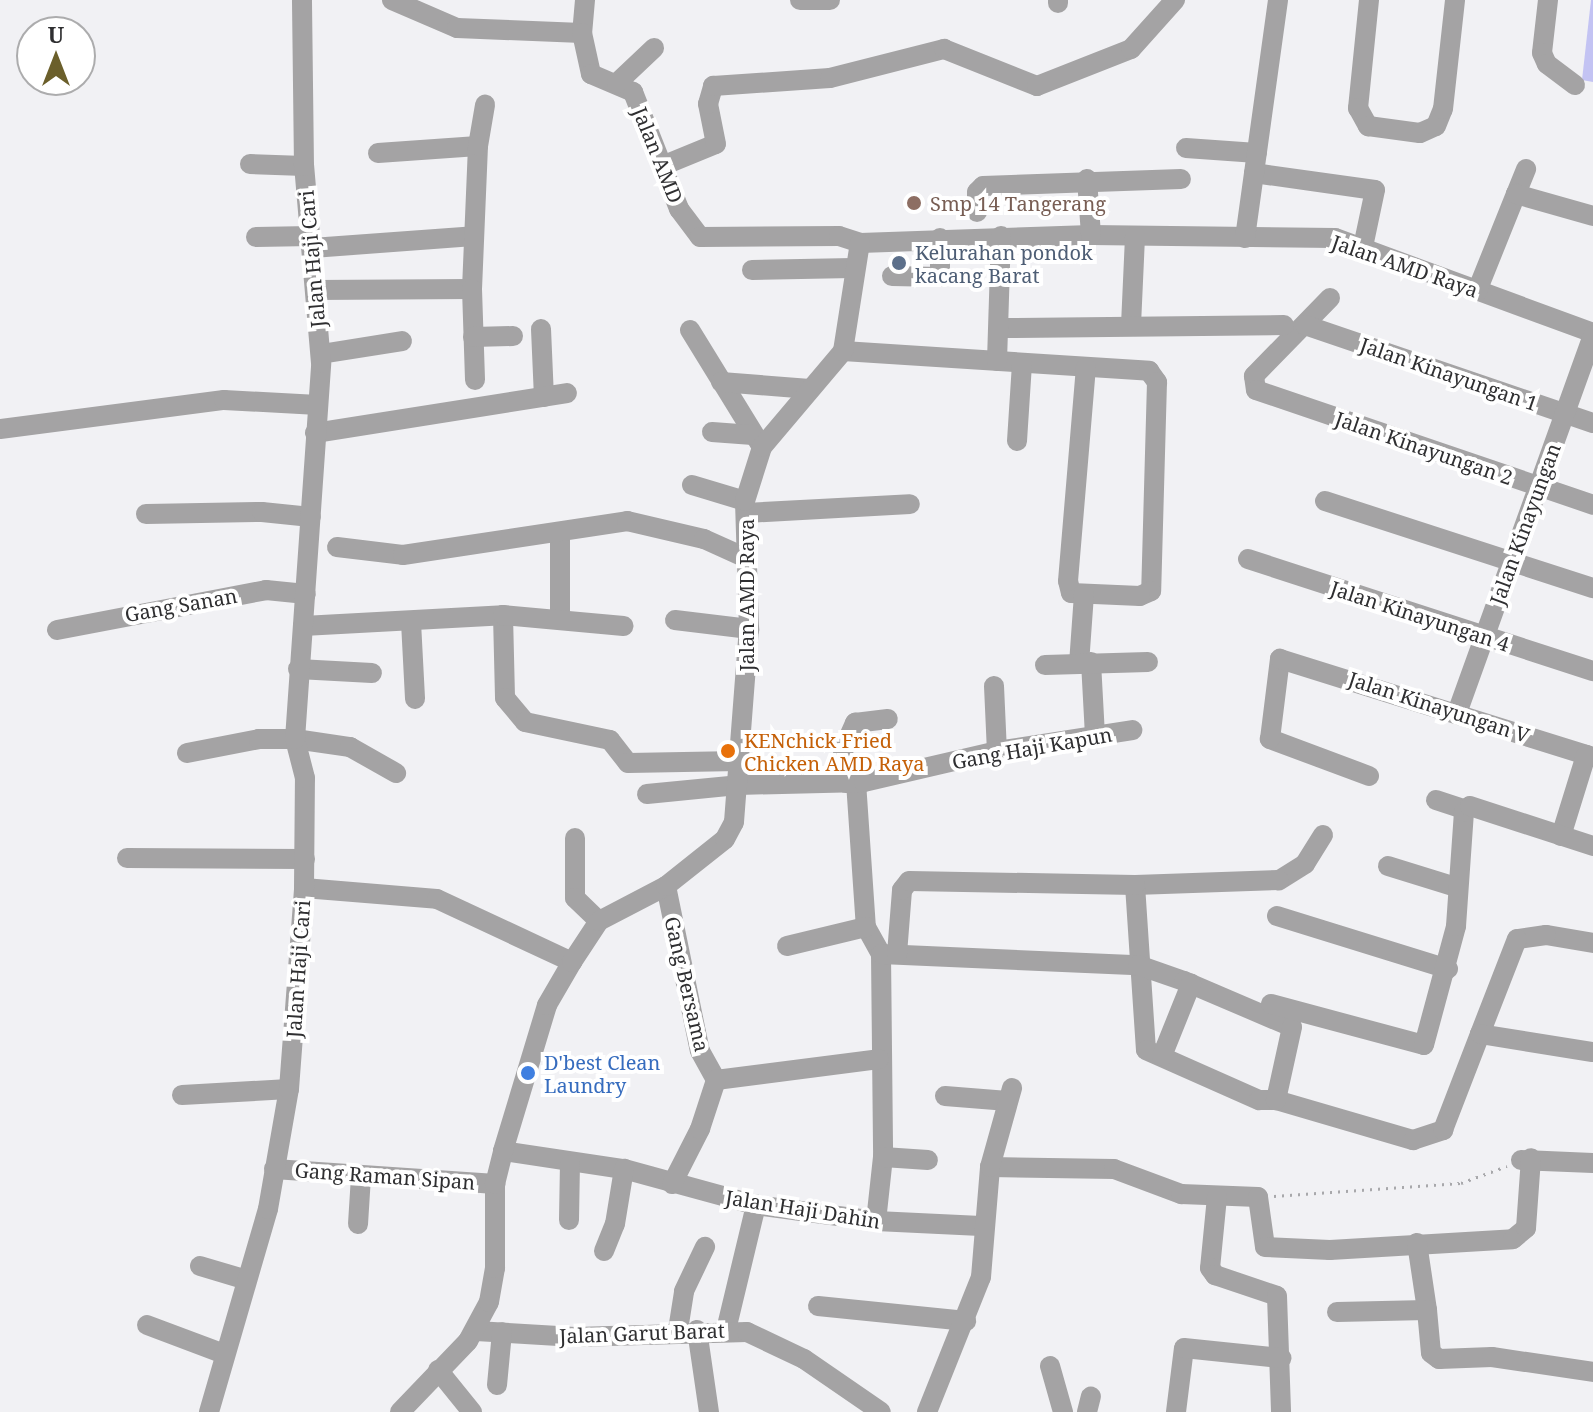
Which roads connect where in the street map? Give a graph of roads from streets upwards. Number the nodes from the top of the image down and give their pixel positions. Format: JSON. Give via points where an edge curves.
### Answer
{"nodes":[{"id":1,"x":302,"y":0,"type":"edge"},
{"id":2,"x":392,"y":0,"type":"edge"},
{"id":3,"x":585,"y":0,"type":"edge"},
{"id":4,"x":1175,"y":0,"type":"edge"},
{"id":5,"x":1278,"y":0,"type":"edge"},
{"id":6,"x":1369,"y":0,"type":"edge"},
{"id":7,"x":1455,"y":0,"type":"edge"},
{"id":8,"x":1548,"y":0,"type":"edge"},
{"id":9,"x":582,"y":33,"type":"junction"},
{"id":10,"x":654,"y":48,"type":"dead end"},
{"id":11,"x":617,"y":83,"type":"junction"},
{"id":12,"x":1575,"y":85,"type":"dead end"},
{"id":13,"x":485,"y":105,"type":"dead end"},
{"id":14,"x":478,"y":146,"type":"junction"},
{"id":15,"x":1186,"y":148,"type":"dead end"},
{"id":16,"x":378,"y":153,"type":"dead end"},
{"id":17,"x":1255,"y":163,"type":"junction"},
{"id":18,"x":250,"y":164,"type":"dead end"},
{"id":19,"x":304,"y":166,"type":"junction"},
{"id":20,"x":662,"y":166,"type":"junction"},
{"id":21,"x":1526,"y":169,"type":"dead end"},
{"id":22,"x":1087,"y":179,"type":"junction"},
{"id":23,"x":1181,"y":179,"type":"dead end"},
{"id":24,"x":1516,"y":194,"type":"junction"},
{"id":25,"x":977,"y":212,"type":"dead end"},
{"id":26,"x":1593,"y":216,"type":"edge"},
{"id":27,"x":1091,"y":235,"type":"junction"},
{"id":28,"x":474,"y":236,"type":"junction"},
{"id":29,"x":1001,"y":236,"type":"junction"},
{"id":30,"x":1135,"y":236,"type":"junction"},
{"id":31,"x":256,"y":237,"type":"dead end"},
{"id":32,"x":940,"y":238,"type":"junction"},
{"id":33,"x":1245,"y":238,"type":"junction"},
{"id":34,"x":311,"y":242,"type":"junction"},
{"id":35,"x":860,"y":243,"type":"junction"},
{"id":36,"x":1363,"y":247,"type":"junction"},
{"id":37,"x":853,"y":268,"type":"junction"},
{"id":38,"x":752,"y":270,"type":"dead end"},
{"id":39,"x":892,"y":276,"type":"dead end"},
{"id":40,"x":472,"y":289,"type":"junction"},
{"id":41,"x":315,"y":290,"type":"junction"},
{"id":42,"x":1477,"y":291,"type":"junction"},
{"id":43,"x":1330,"y":298,"type":"dead end"},
{"id":44,"x":1131,"y":325,"type":"junction"},
{"id":45,"x":1284,"y":325,"type":"dead end"},
{"id":46,"x":1305,"y":325,"type":"junction"},
{"id":47,"x":1007,"y":328,"type":"dead end"},
{"id":48,"x":541,"y":329,"type":"dead end"},
{"id":49,"x":690,"y":330,"type":"dead end"},
{"id":50,"x":1593,"y":334,"type":"edge"},
{"id":51,"x":513,"y":336,"type":"dead end"},
{"id":52,"x":473,"y":337,"type":"junction"},
{"id":53,"x":402,"y":341,"type":"dead end"},
{"id":54,"x":843,"y":351,"type":"junction"},
{"id":55,"x":321,"y":354,"type":"junction"},
{"id":56,"x":997,"y":361,"type":"junction"},
{"id":57,"x":1022,"y":363,"type":"junction"},
{"id":58,"x":1086,"y":368,"type":"junction"},
{"id":59,"x":475,"y":380,"type":"dead end"},
{"id":60,"x":721,"y":382,"type":"junction"},
{"id":61,"x":810,"y":389,"type":"junction"},
{"id":62,"x":567,"y":393,"type":"dead end"},
{"id":63,"x":544,"y":397,"type":"junction"},
{"id":64,"x":318,"y":405,"type":"junction"},
{"id":65,"x":1565,"y":414,"type":"junction"},
{"id":66,"x":1593,"y":423,"type":"edge"},
{"id":67,"x":0,"y":429,"type":"edge"},
{"id":68,"x":712,"y":432,"type":"dead end"},
{"id":69,"x":315,"y":433,"type":"junction"},
{"id":70,"x":758,"y":441,"type":"junction"},
{"id":71,"x":1017,"y":441,"type":"dead end"},
{"id":72,"x":692,"y":485,"type":"dead end"},
{"id":73,"x":1538,"y":488,"type":"junction"},
{"id":74,"x":1325,"y":501,"type":"dead end"},
{"id":75,"x":910,"y":504,"type":"dead end"},
{"id":76,"x":1593,"y":505,"type":"edge"},
{"id":77,"x":746,"y":507,"type":"junction"},
{"id":78,"x":146,"y":514,"type":"dead end"},
{"id":79,"x":311,"y":517,"type":"junction"},
{"id":80,"x":560,"y":534,"type":"junction"},
{"id":81,"x":337,"y":547,"type":"dead end"},
{"id":82,"x":746,"y":558,"type":"junction"},
{"id":83,"x":1248,"y":559,"type":"dead end"},
{"id":84,"x":1512,"y":561,"type":"junction"},
{"id":85,"x":1593,"y":588,"type":"edge"},
{"id":86,"x":306,"y":594,"type":"junction"},
{"id":87,"x":1084,"y":594,"type":"junction"},
{"id":88,"x":503,"y":615,"type":"junction"},
{"id":89,"x":560,"y":620,"type":"junction"},
{"id":90,"x":675,"y":620,"type":"dead end"},
{"id":91,"x":411,"y":622,"type":"junction"},
{"id":92,"x":303,"y":626,"type":"junction"},
{"id":93,"x":623,"y":626,"type":"dead end"},
{"id":94,"x":749,"y":629,"type":"junction"},
{"id":95,"x":57,"y":630,"type":"dead end"},
{"id":96,"x":1484,"y":638,"type":"junction"},
{"id":97,"x":1148,"y":662,"type":"dead end"},
{"id":98,"x":1085,"y":663,"type":"junction"},
{"id":99,"x":1045,"y":665,"type":"dead end"},
{"id":100,"x":298,"y":669,"type":"junction"},
{"id":101,"x":1593,"y":671,"type":"edge"},
{"id":102,"x":372,"y":673,"type":"dead end"},
{"id":103,"x":994,"y":686,"type":"dead end"},
{"id":104,"x":415,"y":699,"type":"dead end"},
{"id":105,"x":1457,"y":713,"type":"junction"},
{"id":106,"x":888,"y":719,"type":"dead end"},
{"id":107,"x":1132,"y":730,"type":"dead end"},
{"id":108,"x":1095,"y":736,"type":"junction"},
{"id":109,"x":295,"y":739,"type":"junction"},
{"id":110,"x":997,"y":751,"type":"junction"},
{"id":111,"x":187,"y":753,"type":"dead end"},
{"id":112,"x":1590,"y":756,"type":"edge"},
{"id":113,"x":739,"y":761,"type":"junction"},
{"id":114,"x":396,"y":773,"type":"dead end"},
{"id":115,"x":1369,"y":776,"type":"dead end"},
{"id":116,"x":851,"y":783,"type":"junction"},
{"id":117,"x":738,"y":785,"type":"junction"},
{"id":118,"x":647,"y":794,"type":"dead end"},
{"id":119,"x":1436,"y":800,"type":"dead end"},
{"id":120,"x":1466,"y":810,"type":"junction"},
{"id":121,"x":1323,"y":835,"type":"dead end"},
{"id":122,"x":1561,"y":836,"type":"junction"},
{"id":123,"x":575,"y":838,"type":"dead end"},
{"id":124,"x":1593,"y":846,"type":"edge"},
{"id":125,"x":127,"y":858,"type":"dead end"},
{"id":126,"x":305,"y":859,"type":"junction"},
{"id":127,"x":1388,"y":866,"type":"dead end"},
{"id":128,"x":1135,"y":885,"type":"junction"},
{"id":129,"x":666,"y":886,"type":"junction"},
{"id":130,"x":1456,"y":887,"type":"junction"},
{"id":131,"x":304,"y":888,"type":"junction"},
{"id":132,"x":1277,"y":916,"type":"dead end"},
{"id":133,"x":599,"y":921,"type":"junction"},
{"id":134,"x":866,"y":927,"type":"junction"},
{"id":135,"x":1593,"y":943,"type":"edge"},
{"id":136,"x":787,"y":946,"type":"dead end"},
{"id":137,"x":889,"y":954,"type":"junction"},
{"id":138,"x":572,"y":962,"type":"junction"},
{"id":139,"x":1138,"y":965,"type":"junction"},
{"id":140,"x":1448,"y":969,"type":"junction"},
{"id":141,"x":1191,"y":984,"type":"junction"},
{"id":142,"x":1271,"y":1004,"type":"dead end"},
{"id":143,"x":1480,"y":1034,"type":"junction"},
{"id":144,"x":1593,"y":1052,"type":"edge"},
{"id":145,"x":1162,"y":1056,"type":"junction"},
{"id":146,"x":879,"y":1059,"type":"junction"},
{"id":147,"x":716,"y":1080,"type":"junction"},
{"id":148,"x":289,"y":1089,"type":"junction"},
{"id":149,"x":182,"y":1095,"type":"dead end"},
{"id":150,"x":945,"y":1096,"type":"dead end"},
{"id":151,"x":1276,"y":1100,"type":"junction"},
{"id":152,"x":503,"y":1151,"type":"junction"},
{"id":153,"x":883,"y":1157,"type":"junction"},
{"id":154,"x":928,"y":1160,"type":"dead end"},
{"id":155,"x":1593,"y":1163,"type":"edge"},
{"id":156,"x":570,"y":1165,"type":"junction"},
{"id":157,"x":990,"y":1167,"type":"junction"},
{"id":158,"x":274,"y":1169,"type":"junction"},
{"id":159,"x":624,"y":1169,"type":"junction"},
{"id":160,"x":361,"y":1176,"type":"junction"},
{"id":161,"x":495,"y":1184,"type":"junction"},
{"id":162,"x":672,"y":1184,"type":"junction"},
{"id":163,"x":1217,"y":1197,"type":"junction"},
{"id":164,"x":756,"y":1205,"type":"junction"},
{"id":165,"x":569,"y":1220,"type":"dead end"},
{"id":166,"x":876,"y":1221,"type":"junction"},
{"id":167,"x":358,"y":1224,"type":"dead end"},
{"id":168,"x":981,"y":1226,"type":"junction"},
{"id":169,"x":1417,"y":1243,"type":"junction"},
{"id":170,"x":705,"y":1247,"type":"dead end"},
{"id":171,"x":604,"y":1251,"type":"dead end"},
{"id":172,"x":200,"y":1266,"type":"dead end"},
{"id":173,"x":244,"y":1279,"type":"junction"},
{"id":174,"x":818,"y":1306,"type":"dead end"},
{"id":175,"x":1427,"y":1310,"type":"junction"},
{"id":176,"x":1337,"y":1312,"type":"dead end"},
{"id":177,"x":966,"y":1321,"type":"junction"},
{"id":178,"x":147,"y":1325,"type":"dead end"},
{"id":179,"x":688,"y":1330,"type":"junction"},
{"id":180,"x":726,"y":1330,"type":"junction"},
{"id":181,"x":476,"y":1331,"type":"junction"},
{"id":182,"x":502,"y":1332,"type":"junction"},
{"id":183,"x":222,"y":1353,"type":"junction"},
{"id":184,"x":1281,"y":1358,"type":"junction"},
{"id":185,"x":1050,"y":1366,"type":"dead end"},
{"id":186,"x":438,"y":1370,"type":"junction"},
{"id":187,"x":1593,"y":1372,"type":"edge"},
{"id":188,"x":497,"y":1385,"type":"dead end"},
{"id":189,"x":209,"y":1412,"type":"edge"},
{"id":190,"x":400,"y":1412,"type":"edge"},
{"id":191,"x":472,"y":1412,"type":"edge"},
{"id":192,"x":709,"y":1412,"type":"edge"},
{"id":193,"x":881,"y":1412,"type":"edge"},
{"id":194,"x":927,"y":1412,"type":"edge"},
{"id":195,"x":1063,"y":1412,"type":"edge"},
{"id":196,"x":1176,"y":1412,"type":"edge"},
{"id":197,"x":1281,"y":1412,"type":"edge"}],
"edges":[{"from":1,"to":19,"type":"street","name":"Jalan Haji Cari"},
{"from":2,"to":9,"type":"street","via":[[457,28]]},
{"from":3,"to":9,"type":"street"},
{"from":4,"to":20,"type":"street","via":[[1131,49],[1037,86],[944,49],[830,78],[725,82],[709,91],[716,144]]},
{"from":5,"to":17,"type":"street"},
{"from":6,"to":7,"type":"street","via":[[1358,108],[1368,126],[1420,133],[1436,126],[1443,109]]},
{"from":8,"to":12,"type":"street","via":[[1542,53],[1547,64]]},
{"from":9,"to":11,"type":"street","name":"Jalan AMD","via":[[591,74]]},
{"from":10,"to":11,"type":"street"},
{"from":11,"to":20,"type":"street","name":"Jalan AMD","via":[[633,92]]},
{"from":13,"to":14,"type":"street"},
{"from":14,"to":16,"type":"street"},
{"from":14,"to":28,"type":"street"},
{"from":15,"to":17,"type":"street"},
{"from":17,"to":33,"type":"street"},
{"from":17,"to":36,"type":"street","via":[[1375,190]]},
{"from":18,"to":19,"type":"street"},
{"from":19,"to":34,"type":"street","name":"Jalan Haji Cari"},
{"from":20,"to":35,"type":"street","name":"Jalan AMD","via":[[685,221],[700,237],[839,236]]},
{"from":21,"to":24,"type":"street"},
{"from":22,"to":23,"type":"street"},
{"from":22,"to":25,"type":"street","via":[[983,186],[977,192]]},
{"from":22,"to":27,"type":"street"},
{"from":24,"to":26,"type":"street"},
{"from":24,"to":42,"type":"street"},
{"from":27,"to":29,"type":"street","name":"Jalan AMD Raya"},
{"from":27,"to":30,"type":"street","name":"Jalan AMD Raya"},
{"from":28,"to":34,"type":"street"},
{"from":28,"to":40,"type":"street"},
{"from":29,"to":32,"type":"street","name":"Jalan AMD Raya"},
{"from":29,"to":56,"type":"street"},
{"from":30,"to":33,"type":"street","name":"Jalan AMD Raya"},
{"from":30,"to":44,"type":"street"},
{"from":31,"to":34,"type":"street"},
{"from":32,"to":35,"type":"street","name":"Jalan AMD Raya"},
{"from":32,"to":39,"type":"street","via":[[940,277]]},
{"from":33,"to":36,"type":"street","name":"Jalan AMD Raya","via":[[1335,238]]},
{"from":34,"to":41,"type":"street","name":"Jalan Haji Cari"},
{"from":35,"to":37,"type":"street"},
{"from":36,"to":42,"type":"street","name":"Jalan AMD Raya"},
{"from":37,"to":38,"type":"street"},
{"from":37,"to":54,"type":"street"},
{"from":40,"to":41,"type":"street"},
{"from":40,"to":52,"type":"street"},
{"from":41,"to":55,"type":"street","name":"Jalan Haji Cari"},
{"from":42,"to":50,"type":"street","name":"Jalan AMD Raya"},
{"from":43,"to":46,"type":"street"},
{"from":44,"to":45,"type":"street"},
{"from":44,"to":47,"type":"street"},
{"from":46,"to":65,"type":"street","name":"Jalan Kinayungan 1"},
{"from":46,"to":73,"type":"street","name":"Jalan Kinayungan 2","via":[[1254,376],[1256,390]]},
{"from":48,"to":63,"type":"street"},
{"from":49,"to":60,"type":"street"},
{"from":50,"to":65,"type":"street","name":"Jalan Kinayungan"},
{"from":51,"to":52,"type":"street"},
{"from":52,"to":59,"type":"street"},
{"from":53,"to":55,"type":"street"},
{"from":54,"to":56,"type":"street"},
{"from":54,"to":61,"type":"street","name":"Jalan AMD Raya"},
{"from":55,"to":64,"type":"street","name":"Jalan Haji Cari"},
{"from":56,"to":57,"type":"street"},
{"from":57,"to":58,"type":"street"},
{"from":57,"to":71,"type":"street"},
{"from":58,"to":87,"type":"street","via":[[1068,581],[1071,593]]},
{"from":58,"to":87,"type":"street","via":[[1149,371],[1157,382],[1151,591],[1140,596]]},
{"from":60,"to":61,"type":"street"},
{"from":60,"to":70,"type":"street"},
{"from":61,"to":70,"type":"street","name":"Jalan AMD Raya"},
{"from":62,"to":63,"type":"street"},
{"from":63,"to":69,"type":"street"},
{"from":64,"to":67,"type":"street","via":[[224,400]]},
{"from":64,"to":69,"type":"street","name":"Jalan Haji Cari"},
{"from":65,"to":66,"type":"street","name":"Jalan Kinayungan 1"},
{"from":65,"to":73,"type":"street","name":"Jalan Kinayungan"},
{"from":68,"to":70,"type":"street"},
{"from":69,"to":79,"type":"street","name":"Jalan Haji Cari"},
{"from":70,"to":77,"type":"street","name":"Jalan AMD Raya"},
{"from":72,"to":77,"type":"street"},
{"from":73,"to":76,"type":"street","name":"Jalan Kinayungan 2"},
{"from":73,"to":84,"type":"street","name":"Jalan Kinayungan"},
{"from":74,"to":84,"type":"street"},
{"from":75,"to":77,"type":"street"},
{"from":77,"to":82,"type":"street","name":"Jalan AMD Raya"},
{"from":78,"to":79,"type":"street","via":[[262,512]]},
{"from":79,"to":86,"type":"street","name":"Jalan Haji Cari"},
{"from":80,"to":81,"type":"street","via":[[392,556],[363,546]]},
{"from":80,"to":82,"type":"street","via":[[627,521],[704,539]]},
{"from":80,"to":89,"type":"street"},
{"from":82,"to":94,"type":"street","name":"Jalan AMD Raya"},
{"from":83,"to":96,"type":"street","name":"Jalan Kinayungan 4"},
{"from":84,"to":85,"type":"street"},
{"from":84,"to":96,"type":"street","name":"Jalan Kinayungan"},
{"from":86,"to":92,"type":"street","name":"Jalan Haji Cari"},
{"from":86,"to":95,"type":"street","name":"Gang Sanan","via":[[238,594]]},
{"from":87,"to":98,"type":"street"},
{"from":88,"to":89,"type":"street"},
{"from":88,"to":91,"type":"street"},
{"from":88,"to":113,"type":"street","via":[[505,698],[525,722],[610,740],[628,763]]},
{"from":89,"to":93,"type":"street"},
{"from":90,"to":94,"type":"street"},
{"from":91,"to":92,"type":"street"},
{"from":91,"to":104,"type":"street"},
{"from":92,"to":100,"type":"street","name":"Jalan Haji Cari"},
{"from":94,"to":113,"type":"street","name":"Jalan AMD Raya"},
{"from":96,"to":101,"type":"street","name":"Jalan Kinayungan 4"},
{"from":96,"to":105,"type":"street","name":"Jalan Kinayungan"},
{"from":97,"to":98,"type":"street"},
{"from":98,"to":99,"type":"street"},
{"from":98,"to":108,"type":"street"},
{"from":100,"to":102,"type":"street"},
{"from":100,"to":109,"type":"street","name":"Jalan Haji Cari"},
{"from":103,"to":110,"type":"street"},
{"from":105,"to":112,"type":"street","name":"Jalan Kinayungan V"},
{"from":105,"to":115,"type":"street","name":"Jalan Kinayungan V","via":[[1285,656],[1277,664],[1270,739]]},
{"from":106,"to":116,"type":"street","via":[[855,723],[843,750]]},
{"from":107,"to":108,"type":"street","name":"Gang Haji Kapun"},
{"from":108,"to":110,"type":"street","name":"Gang Haji Kapun"},
{"from":109,"to":111,"type":"street","via":[[259,739]]},
{"from":109,"to":114,"type":"street","via":[[350,747]]},
{"from":109,"to":126,"type":"street","name":"Jalan Haji Cari","via":[[305,778]]},
{"from":110,"to":116,"type":"street","name":"Gang Haji Kapun"},
{"from":112,"to":122,"type":"street"},
{"from":113,"to":117,"type":"street","name":"Jalan AMD Raya"},
{"from":116,"to":117,"type":"street","name":"Gang Haji Kapun"},
{"from":116,"to":134,"type":"street"},
{"from":117,"to":118,"type":"street","name":"Gang Haji Kapun"},
{"from":117,"to":129,"type":"street","name":"Jalan AMD Raya","via":[[734,822],[725,839]]},
{"from":119,"to":120,"type":"street"},
{"from":120,"to":122,"type":"street","via":[[1470,806]]},
{"from":120,"to":130,"type":"street"},
{"from":121,"to":128,"type":"street","via":[[1305,864],[1279,880]]},
{"from":122,"to":124,"type":"street"},
{"from":123,"to":133,"type":"street","via":[[575,898]]},
{"from":125,"to":126,"type":"street"},
{"from":126,"to":131,"type":"street","name":"Jalan Haji Cari"},
{"from":127,"to":130,"type":"street"},
{"from":128,"to":137,"type":"street","via":[[909,881],[902,890]]},
{"from":128,"to":139,"type":"street"},
{"from":129,"to":133,"type":"street","name":"Jalan AMD Raya"},
{"from":129,"to":147,"type":"street","name":"Gang Bersama","via":[[700,1051]]},
{"from":130,"to":140,"type":"street"},
{"from":131,"to":138,"type":"street","via":[[437,899]]},
{"from":131,"to":148,"type":"street","name":"Jalan Haji Cari"},
{"from":132,"to":140,"type":"street"},
{"from":133,"to":138,"type":"street","name":"Jalan AMD Raya"},
{"from":134,"to":136,"type":"street"},
{"from":134,"to":137,"type":"street"},
{"from":135,"to":143,"type":"street","via":[[1546,935],[1517,939]]},
{"from":137,"to":139,"type":"street"},
{"from":137,"to":146,"type":"street"},
{"from":138,"to":152,"type":"street","name":"Jalan AMD Raya","via":[[547,1005]]},
{"from":139,"to":141,"type":"street"},
{"from":139,"to":145,"type":"street","via":[[1146,1050]]},
{"from":140,"to":142,"type":"street","via":[[1424,1045]]},
{"from":141,"to":145,"type":"street"},
{"from":141,"to":151,"type":"street","via":[[1292,1027]]},
{"from":143,"to":144,"type":"street"},
{"from":143,"to":151,"type":"street","via":[[1447,1122],[1429,1137],[1400,1139]]},
{"from":145,"to":151,"type":"street","via":[[1259,1100]]},
{"from":146,"to":147,"type":"street"},
{"from":146,"to":153,"type":"street"},
{"from":147,"to":162,"type":"street","via":[[700,1129]]},
{"from":148,"to":149,"type":"street"},
{"from":148,"to":158,"type":"street","name":"Jalan Haji Cari"},
{"from":150,"to":157,"type":"street","via":[[1010,1095]]},
{"from":152,"to":156,"type":"street","name":"Jalan Haji Dahin"},
{"from":152,"to":161,"type":"street","name":"Jalan AMD Raya"},
{"from":153,"to":154,"type":"street"},
{"from":153,"to":166,"type":"street"},
{"from":155,"to":169,"type":"street","via":[[1524,1159],[1526,1228],[1513,1239]]},
{"from":156,"to":159,"type":"street","name":"Jalan Haji Dahin"},
{"from":156,"to":165,"type":"street"},
{"from":157,"to":163,"type":"street","via":[[1114,1169],[1181,1194]]},
{"from":157,"to":168,"type":"street"},
{"from":158,"to":160,"type":"street","name":"Gang Raman Sipan"},
{"from":158,"to":173,"type":"street","name":"Jalan Haji Cari","via":[[259,1243]]},
{"from":159,"to":162,"type":"street","name":"Jalan Haji Dahin"},
{"from":159,"to":171,"type":"street","via":[[615,1224]]},
{"from":160,"to":161,"type":"street","name":"Gang Raman Sipan"},
{"from":160,"to":167,"type":"street"},
{"from":161,"to":181,"type":"street","name":"Jalan AMD Raya","via":[[495,1268]]},
{"from":162,"to":164,"type":"street","name":"Jalan Haji Dahin"},
{"from":163,"to":169,"type":"street","via":[[1258,1197],[1265,1247],[1330,1250]]},
{"from":163,"to":184,"type":"street","via":[[1210,1268],[1215,1275],[1277,1296]]},
{"from":164,"to":166,"type":"street","name":"Jalan Haji Dahin"},
{"from":164,"to":180,"type":"street"},
{"from":166,"to":168,"type":"street","name":"Jalan Haji Dahin"},
{"from":168,"to":177,"type":"street","via":[[981,1277]]},
{"from":169,"to":175,"type":"street"},
{"from":170,"to":179,"type":"street","via":[[684,1291]]},
{"from":172,"to":173,"type":"street"},
{"from":173,"to":183,"type":"street","name":"Jalan Haji Cari"},
{"from":174,"to":177,"type":"street"},
{"from":175,"to":176,"type":"street"},
{"from":175,"to":187,"type":"street","via":[[1436,1359],[1492,1357]]},
{"from":177,"to":194,"type":"street"},
{"from":178,"to":183,"type":"street"},
{"from":179,"to":180,"type":"street","name":"Jalan Garut Barat"},
{"from":179,"to":182,"type":"street","name":"Jalan Garut Barat","via":[[575,1337]]},
{"from":179,"to":192,"type":"street"},
{"from":180,"to":193,"type":"street","name":"Jalan Garut Barat","via":[[764,1337]]},
{"from":181,"to":182,"type":"street","name":"Jalan Garut Barat"},
{"from":181,"to":186,"type":"street","name":"Jalan AMD Raya"},
{"from":182,"to":188,"type":"street"},
{"from":183,"to":189,"type":"street","name":"Jalan Haji Cari"},
{"from":184,"to":196,"type":"street","via":[[1184,1348]]},
{"from":184,"to":197,"type":"street"},
{"from":185,"to":195,"type":"street"},
{"from":186,"to":190,"type":"street","name":"Jalan AMD Raya"},
{"from":186,"to":191,"type":"street"}]}
